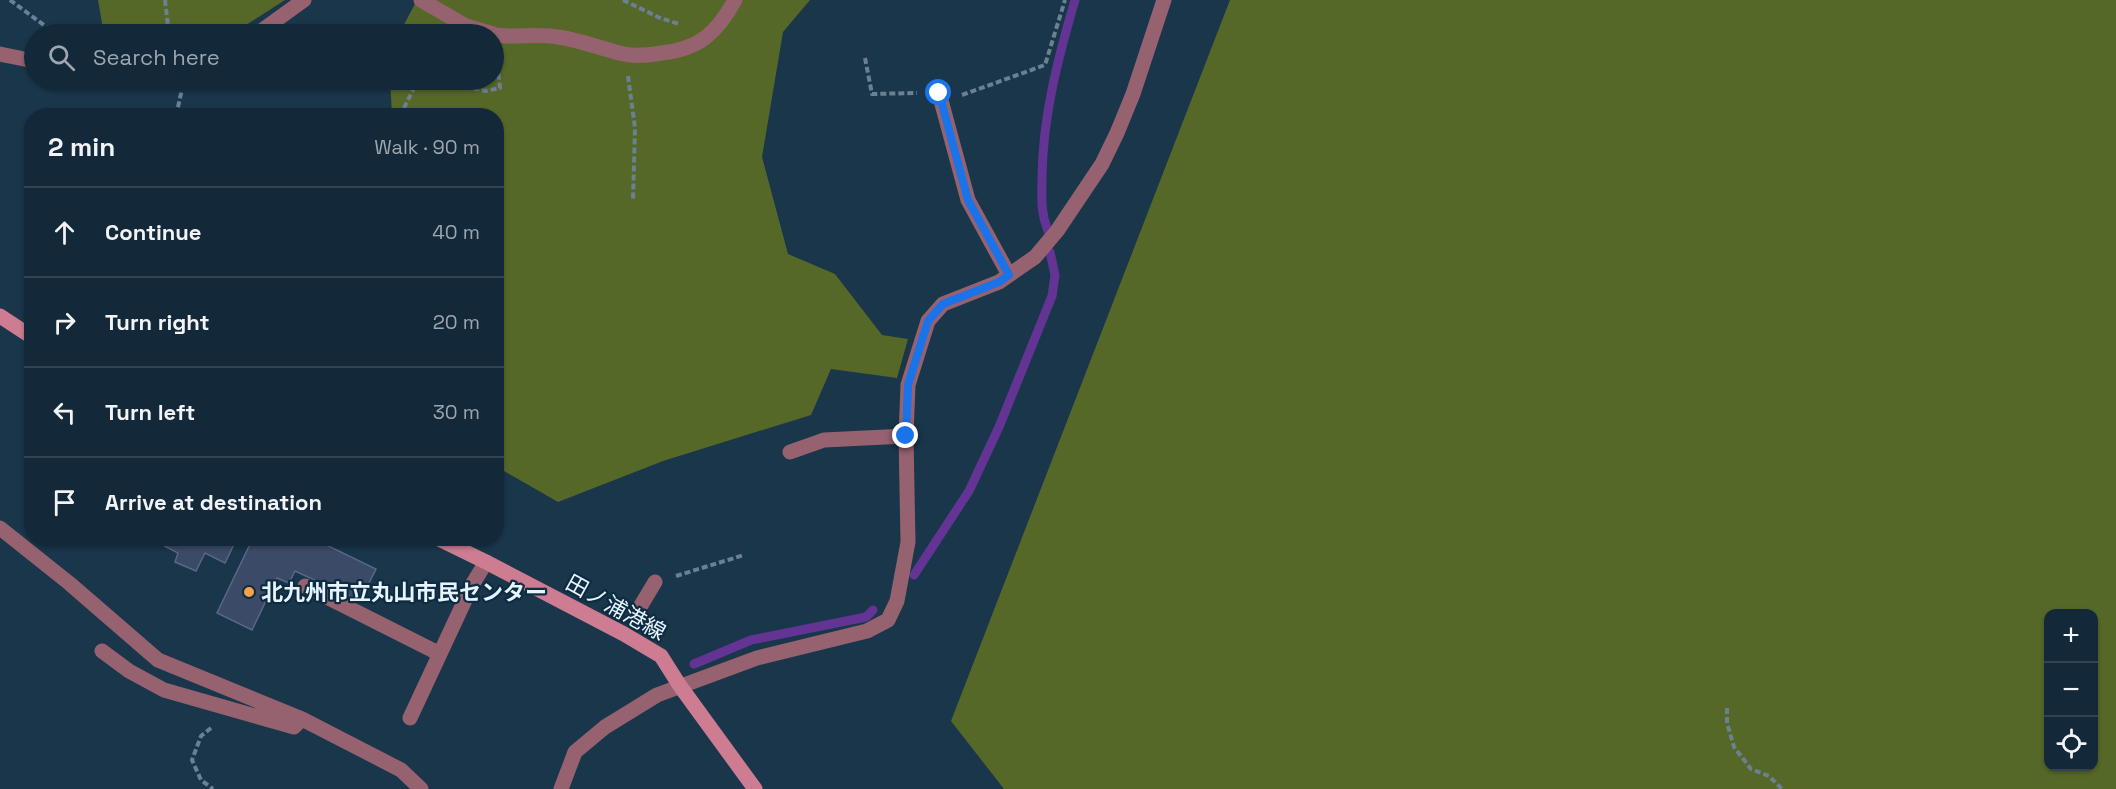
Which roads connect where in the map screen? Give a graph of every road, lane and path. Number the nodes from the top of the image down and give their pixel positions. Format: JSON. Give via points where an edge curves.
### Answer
{"nodes":[{"id":1,"x":10,"y":0,"type":"edge"},
{"id":2,"x":165,"y":0,"type":"edge"},
{"id":3,"x":304,"y":0,"type":"edge"},
{"id":4,"x":421,"y":0,"type":"edge"},
{"id":5,"x":623,"y":0,"type":"edge"},
{"id":6,"x":735,"y":0,"type":"edge"},
{"id":7,"x":1065,"y":0,"type":"edge"},
{"id":8,"x":1164,"y":0,"type":"edge"},
{"id":9,"x":42,"y":24,"type":"edge"},
{"id":10,"x":168,"y":24,"type":"edge"},
{"id":11,"x":271,"y":24,"type":"edge"},
{"id":12,"x":463,"y":24,"type":"edge"},
{"id":13,"x":504,"y":37,"type":"edge"},
{"id":14,"x":699,"y":42,"type":"junction"},
{"id":15,"x":0,"y":54,"type":"edge"},
{"id":16,"x":627,"y":55,"type":"junction"},
{"id":17,"x":511,"y":58,"type":"dead end"},
{"id":18,"x":865,"y":58,"type":"dead end"},
{"id":19,"x":24,"y":59,"type":"edge"},
{"id":20,"x":504,"y":60,"type":"edge"},
{"id":21,"x":182,"y":90,"type":"edge"},
{"id":22,"x":413,"y":90,"type":"edge"},
{"id":23,"x":940,"y":97,"type":"junction"},
{"id":24,"x":178,"y":108,"type":"edge"},
{"id":25,"x":404,"y":108,"type":"edge"},
{"id":26,"x":633,"y":199,"type":"dead end"},
{"id":27,"x":1009,"y":275,"type":"junction"},
{"id":28,"x":0,"y":316,"type":"edge"},
{"id":29,"x":24,"y":332,"type":"edge"},
{"id":30,"x":906,"y":436,"type":"junction"},
{"id":31,"x":790,"y":452,"type":"dead end"},
{"id":32,"x":0,"y":528,"type":"edge"},
{"id":33,"x":453,"y":546,"type":"edge"},
{"id":34,"x":744,"y":555,"type":"dead end"},
{"id":35,"x":486,"y":562,"type":"junction"},
{"id":36,"x":655,"y":582,"type":"joint"},
{"id":37,"x":304,"y":586,"type":"dead end"},
{"id":38,"x":634,"y":617,"type":"dead end"},
{"id":39,"x":102,"y":651,"type":"dead end"},
{"id":40,"x":440,"y":654,"type":"junction"},
{"id":41,"x":680,"y":686,"type":"junction"},
{"id":42,"x":1727,"y":708,"type":"dead end"},
{"id":43,"x":410,"y":718,"type":"dead end"},
{"id":44,"x":302,"y":719,"type":"junction"},
{"id":45,"x":214,"y":726,"type":"dead end"},
{"id":46,"x":213,"y":789,"type":"edge"},
{"id":47,"x":421,"y":789,"type":"edge"},
{"id":48,"x":561,"y":789,"type":"edge"},
{"id":49,"x":755,"y":789,"type":"edge"},
{"id":50,"x":1782,"y":789,"type":"edge"}],
"edges":[{"from":1,"to":9,"type":"path"},
{"from":2,"to":10,"type":"path"},
{"from":3,"to":11,"type":"street"},
{"from":4,"to":12,"type":"street"},
{"from":5,"to":14,"type":"path","via":[[683,25]]},
{"from":6,"to":14,"type":"street","via":[[726,17]]},
{"from":7,"to":23,"type":"path","via":[[1045,65],[972,92]]},
{"from":8,"to":27,"type":"street","via":[[1133,94],[1101,164],[1057,231],[1035,257]]},
{"from":13,"to":16,"type":"street","via":[[556,36]]},
{"from":14,"to":16,"type":"street","via":[[677,52]]},
{"from":15,"to":19,"type":"street"},
{"from":16,"to":26,"type":"path","via":[[635,128]]},
{"from":17,"to":20,"type":"path"},
{"from":18,"to":23,"type":"path","via":[[872,94]]},
{"from":21,"to":24,"type":"path"},
{"from":22,"to":25,"type":"path"},
{"from":23,"to":27,"type":"street","via":[[968,200]]},
{"from":27,"to":30,"type":"street","via":[[943,304],[928,321],[908,385]]},
{"from":28,"to":29,"type":"main road"},
{"from":30,"to":31,"type":"street","via":[[824,440]]},
{"from":30,"to":41,"type":"street","via":[[908,542],[897,601],[888,620],[867,630],[757,658]]},
{"from":32,"to":44,"type":"street","via":[[158,660]]},
{"from":33,"to":35,"type":"main road","name":"田ノ浦港線"},
{"from":34,"to":36,"type":"path"},
{"from":35,"to":40,"type":"street"},
{"from":35,"to":41,"type":"main road","name":"田ノ浦港線","via":[[661,656]]},
{"from":36,"to":38,"type":"street"},
{"from":37,"to":40,"type":"street"},
{"from":39,"to":44,"type":"street","via":[[164,690],[294,727]]},
{"from":40,"to":43,"type":"street"},
{"from":41,"to":48,"type":"street","via":[[657,695],[605,727],[575,752]]},
{"from":41,"to":49,"type":"main road","name":"田ノ浦港線"},
{"from":42,"to":50,"type":"path","via":[[1734,747],[1751,769],[1769,776]]},
{"from":44,"to":47,"type":"street","via":[[400,770]]},
{"from":45,"to":46,"type":"path","via":[[201,736],[192,760],[201,780]]}]}
